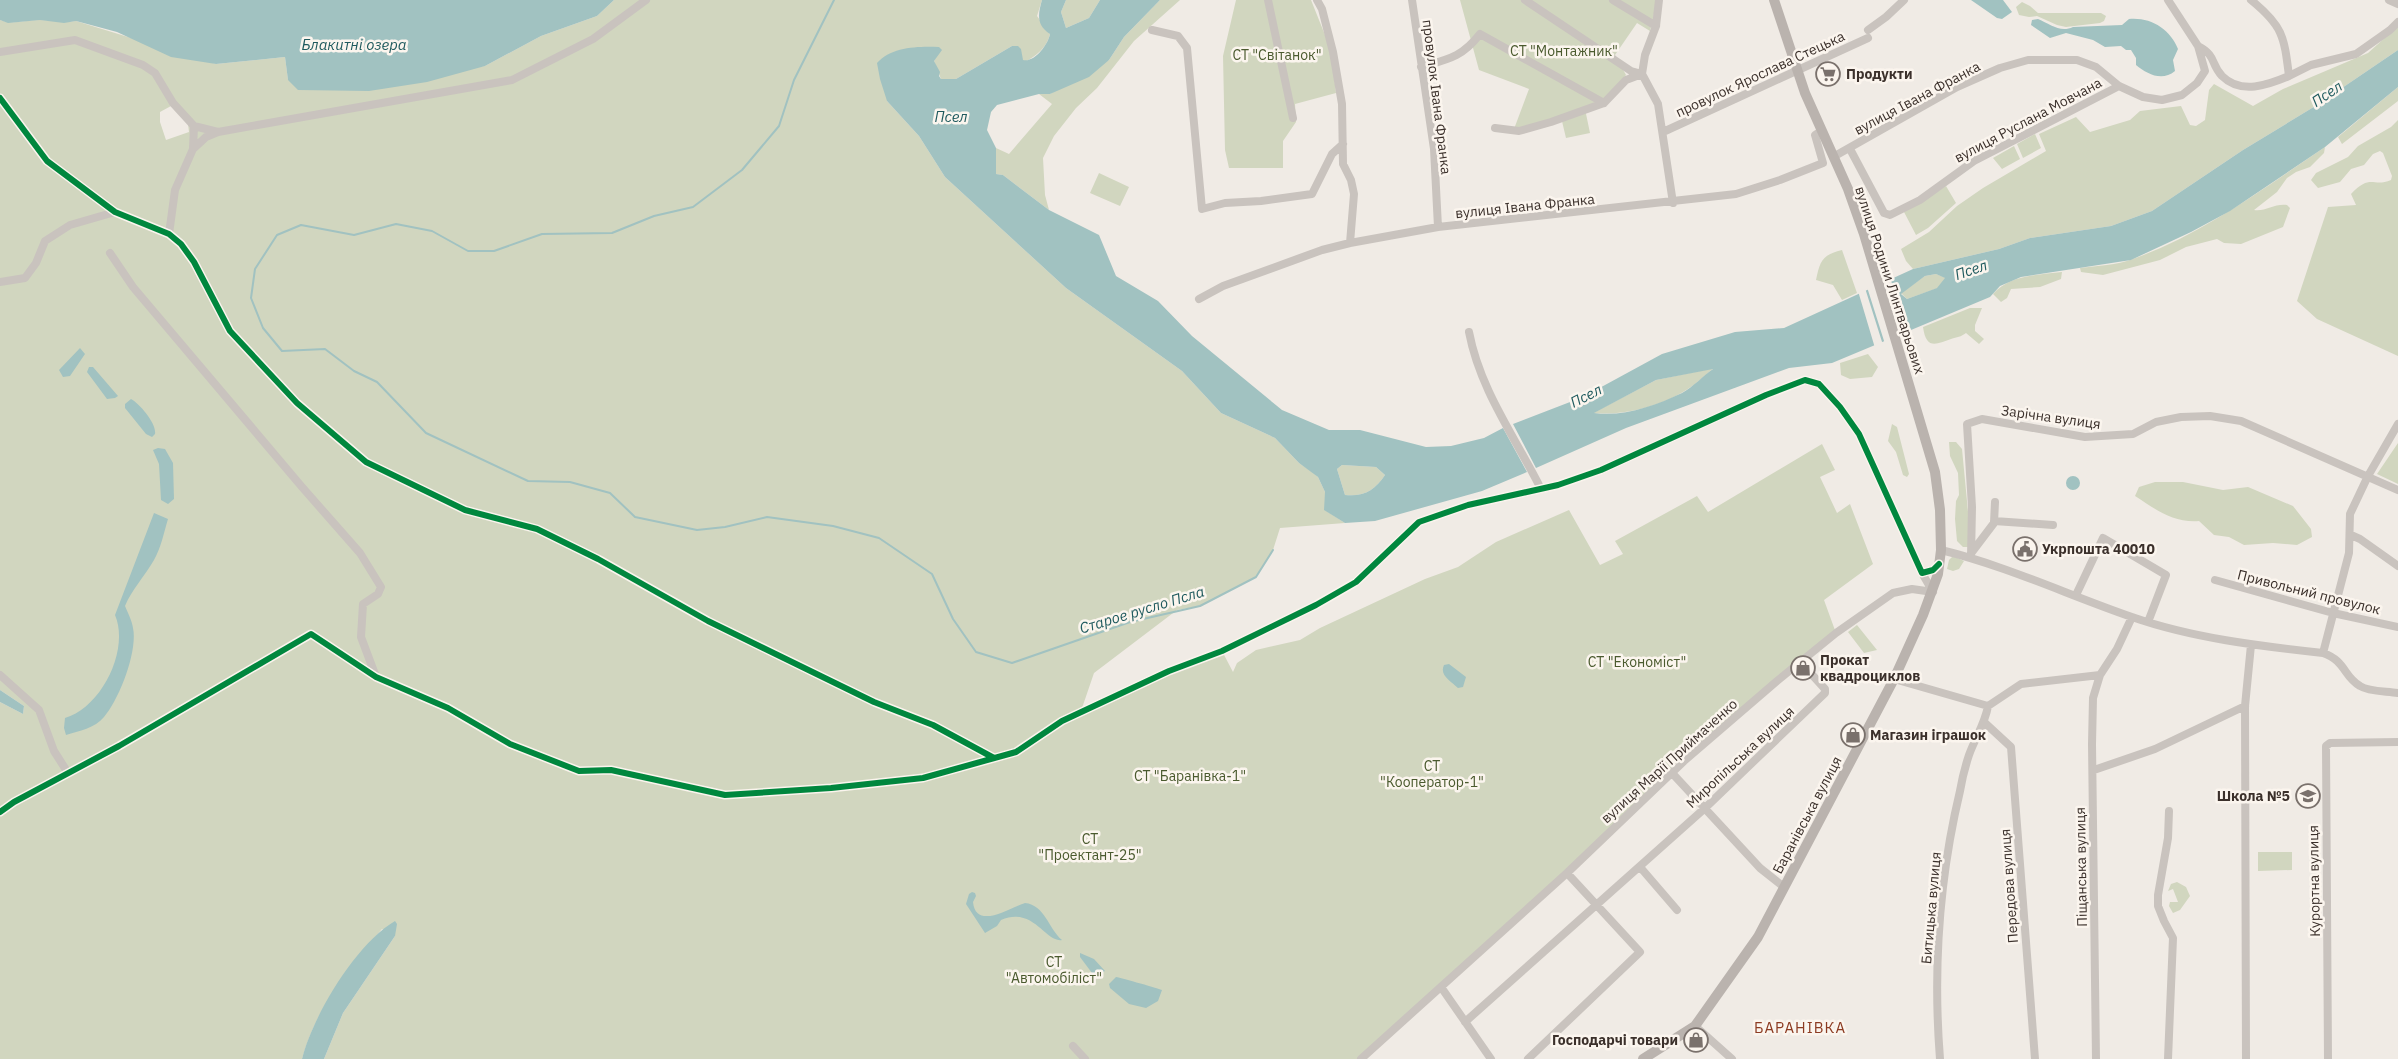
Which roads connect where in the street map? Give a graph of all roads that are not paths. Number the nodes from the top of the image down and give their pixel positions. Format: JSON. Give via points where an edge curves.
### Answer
{"nodes":[{"id":1,"x":646,"y":0,"type":"edge"},
{"id":2,"x":1268,"y":0,"type":"edge"},
{"id":3,"x":1317,"y":0,"type":"edge"},
{"id":4,"x":1412,"y":0,"type":"edge"},
{"id":5,"x":1525,"y":0,"type":"edge"},
{"id":6,"x":1613,"y":0,"type":"edge"},
{"id":7,"x":1660,"y":0,"type":"edge"},
{"id":8,"x":1774,"y":0,"type":"edge"},
{"id":9,"x":1904,"y":0,"type":"edge"},
{"id":10,"x":2168,"y":0,"type":"edge"},
{"id":11,"x":2251,"y":0,"type":"edge"},
{"id":12,"x":2389,"y":0,"type":"edge"},
{"id":13,"x":2398,"y":4,"type":"edge"},
{"id":14,"x":2398,"y":22,"type":"edge"},
{"id":15,"x":1656,"y":26,"type":"junction"},
{"id":16,"x":1152,"y":30,"type":"dead end"},
{"id":17,"x":2198,"y":46,"type":"junction"},
{"id":18,"x":0,"y":52,"type":"edge"},
{"id":19,"x":1421,"y":66,"type":"junction"},
{"id":20,"x":1797,"y":70,"type":"junction"},
{"id":21,"x":1642,"y":74,"type":"junction"},
{"id":22,"x":2289,"y":76,"type":"junction"},
{"id":23,"x":2119,"y":86,"type":"junction"},
{"id":24,"x":0,"y":98,"type":"edge"},
{"id":25,"x":1604,"y":103,"type":"junction"},
{"id":26,"x":1293,"y":118,"type":"dead end"},
{"id":27,"x":194,"y":126,"type":"junction"},
{"id":28,"x":1495,"y":128,"type":"dead end"},
{"id":29,"x":1821,"y":131,"type":"junction"},
{"id":30,"x":218,"y":132,"type":"junction"},
{"id":31,"x":1663,"y":132,"type":"junction"},
{"id":32,"x":1343,"y":144,"type":"junction"},
{"id":33,"x":193,"y":149,"type":"junction"},
{"id":34,"x":1850,"y":149,"type":"junction"},
{"id":35,"x":1833,"y":158,"type":"junction"},
{"id":36,"x":1673,"y":202,"type":"junction"},
{"id":37,"x":115,"y":212,"type":"junction"},
{"id":38,"x":1438,"y":227,"type":"junction"},
{"id":39,"x":169,"y":234,"type":"junction"},
{"id":40,"x":1350,"y":242,"type":"junction"},
{"id":41,"x":110,"y":253,"type":"dead end"},
{"id":42,"x":0,"y":282,"type":"edge"},
{"id":43,"x":1200,"y":299,"type":"dead end"},
{"id":44,"x":1469,"y":332,"type":"dead end"},
{"id":45,"x":1914,"y":402,"type":"joint"},
{"id":46,"x":2398,"y":424,"type":"edge"},
{"id":47,"x":2368,"y":476,"type":"junction"},
{"id":48,"x":1541,"y":488,"type":"junction"},
{"id":49,"x":2398,"y":490,"type":"edge"},
{"id":50,"x":1995,"y":502,"type":"dead end"},
{"id":51,"x":1994,"y":521,"type":"junction"},
{"id":52,"x":2053,"y":524,"type":"dead end"},
{"id":53,"x":2351,"y":535,"type":"junction"},
{"id":54,"x":1941,"y":550,"type":"junction"},
{"id":55,"x":1972,"y":555,"type":"junction"},
{"id":56,"x":1939,"y":564,"type":"junction"},
{"id":57,"x":2398,"y":566,"type":"edge"},
{"id":58,"x":1922,"y":573,"type":"junction"},
{"id":59,"x":2214,"y":580,"type":"dead end"},
{"id":60,"x":1932,"y":592,"type":"junction"},
{"id":61,"x":2076,"y":594,"type":"junction"},
{"id":62,"x":2333,"y":613,"type":"junction"},
{"id":63,"x":2132,"y":617,"type":"junction"},
{"id":64,"x":2148,"y":622,"type":"junction"},
{"id":65,"x":2398,"y":626,"type":"edge"},
{"id":66,"x":2250,"y":645,"type":"junction"},
{"id":67,"x":2322,"y":653,"type":"junction"},
{"id":68,"x":1802,"y":661,"type":"junction"},
{"id":69,"x":0,"y":675,"type":"edge"},
{"id":70,"x":2100,"y":675,"type":"junction"},
{"id":71,"x":376,"y":677,"type":"junction"},
{"id":72,"x":1894,"y":679,"type":"junction"},
{"id":73,"x":2398,"y":693,"type":"edge"},
{"id":74,"x":1988,"y":706,"type":"junction"},
{"id":75,"x":2245,"y":706,"type":"junction"},
{"id":76,"x":1985,"y":723,"type":"junction"},
{"id":77,"x":2398,"y":742,"type":"edge"},
{"id":78,"x":994,"y":758,"type":"junction"},
{"id":79,"x":2094,"y":770,"type":"junction"},
{"id":80,"x":68,"y":773,"type":"junction"},
{"id":81,"x":1672,"y":773,"type":"junction"},
{"id":82,"x":1704,"y":809,"type":"junction"},
{"id":83,"x":2169,"y":811,"type":"dead end"},
{"id":84,"x":0,"y":812,"type":"edge"},
{"id":85,"x":1640,"y":866,"type":"junction"},
{"id":86,"x":1567,"y":873,"type":"junction"},
{"id":87,"x":1784,"y":888,"type":"junction"},
{"id":88,"x":1597,"y":906,"type":"junction"},
{"id":89,"x":1677,"y":910,"type":"dead end"},
{"id":90,"x":1441,"y":987,"type":"junction"},
{"id":91,"x":1465,"y":1022,"type":"junction"},
{"id":92,"x":1695,"y":1026,"type":"junction"},
{"id":93,"x":1073,"y":1046,"type":"dead end"},
{"id":94,"x":1085,"y":1059,"type":"edge"},
{"id":95,"x":1361,"y":1059,"type":"edge"},
{"id":96,"x":1490,"y":1059,"type":"edge"},
{"id":97,"x":1528,"y":1059,"type":"edge"},
{"id":98,"x":1643,"y":1059,"type":"edge"},
{"id":99,"x":1732,"y":1059,"type":"edge"},
{"id":100,"x":1940,"y":1059,"type":"edge"},
{"id":101,"x":2035,"y":1059,"type":"edge"},
{"id":102,"x":2096,"y":1059,"type":"edge"},
{"id":103,"x":2168,"y":1059,"type":"edge"},
{"id":104,"x":2246,"y":1059,"type":"edge"},
{"id":105,"x":2328,"y":1059,"type":"edge"}],
"edges":[{"from":1,"to":30,"type":"street","via":[[592,39],[512,80]]},
{"from":2,"to":26,"type":"street"},
{"from":3,"to":32,"type":"street","via":[[1333,52],[1342,104]]},
{"from":4,"to":19,"type":"street","name":"провулок Івана Франка"},
{"from":5,"to":21,"type":"street","via":[[1631,71]]},
{"from":6,"to":15,"type":"street"},
{"from":7,"to":15,"type":"street"},
{"from":8,"to":20,"type":"main road","name":"вулиця Родини Линтварьових"},
{"from":9,"to":20,"type":"street","name":"провулок Ярослава Стецька","via":[[1868,34]]},
{"from":10,"to":17,"type":"street"},
{"from":11,"to":22,"type":"street","via":[[2278,25],[2286,50]]},
{"from":12,"to":13,"type":"street"},
{"from":14,"to":22,"type":"street","via":[[2356,54],[2311,65]]},
{"from":15,"to":21,"type":"street"},
{"from":16,"to":32,"type":"street","via":[[1178,36],[1187,48],[1202,209],[1225,202],[1312,194],[1332,154]]},
{"from":17,"to":22,"type":"street","via":[[2209,52],[2222,76],[2237,85],[2254,87]]},
{"from":17,"to":23,"type":"street","name":"вулиця Івана Франка","via":[[2205,71],[2197,83],[2182,95],[2162,100],[2143,98]]},
{"from":18,"to":27,"type":"street","via":[[76,40],[127,59],[155,73],[173,103]]},
{"from":19,"to":25,"type":"street","via":[[1448,59],[1468,49],[1480,34]]},
{"from":19,"to":38,"type":"street","name":"провулок Івана Франка","via":[[1434,149]]},
{"from":20,"to":29,"type":"main road","name":"вулиця Родини Линтварьових"},
{"from":20,"to":31,"type":"street","name":"провулок Ярослава Стецька"},
{"from":21,"to":25,"type":"street","via":[[1626,80]]},
{"from":21,"to":31,"type":"street","via":[[1658,104]]},
{"from":23,"to":34,"type":"street","name":"вулиця Івана Франка","via":[[2096,67],[2077,60],[2028,60],[2000,68],[1957,88]]},
{"from":23,"to":34,"type":"street","name":"вулиця Руслана Мовчана","via":[[1974,161],[1920,200],[1890,215],[1884,213]]},
{"from":24,"to":37,"type":"street","via":[[47,160]]},
{"from":25,"to":28,"type":"street","via":[[1519,131]]},
{"from":27,"to":30,"type":"street"},
{"from":27,"to":33,"type":"street"},
{"from":29,"to":35,"type":"main road","name":"вулиця Родини Линтварьових"},
{"from":29,"to":36,"type":"street","name":"вулиця Івана Франка","via":[[1816,135],[1823,163],[1736,194]]},
{"from":30,"to":33,"type":"street","via":[[206,137]]},
{"from":31,"to":36,"type":"street"},
{"from":32,"to":40,"type":"street","via":[[1343,164],[1354,194]]},
{"from":33,"to":39,"type":"street","via":[[174,190]]},
{"from":34,"to":35,"type":"street","name":"вулиця Івана Франка"},
{"from":35,"to":45,"type":"main road","name":"вулиця Родини Линтварьових","via":[[1864,234]]},
{"from":36,"to":38,"type":"street","name":"вулиця Івана Франка"},
{"from":37,"to":39,"type":"street"},
{"from":37,"to":42,"type":"street","via":[[70,225],[45,241],[36,263],[25,278]]},
{"from":38,"to":40,"type":"street","name":"вулиця Івана Франка"},
{"from":39,"to":78,"type":"street","via":[[194,262],[230,331],[297,403],[366,462],[464,510],[537,529],[708,621],[874,702],[933,725]]},
{"from":40,"to":43,"type":"street","name":"вулиця Івана Франка","via":[[1223,286]]},
{"from":41,"to":71,"type":"street","via":[[133,287],[360,553],[381,587],[378,594],[363,604],[361,637]]},
{"from":44,"to":48,"type":"street","via":[[1474,358],[1494,406]]},
{"from":45,"to":54,"type":"main road","name":"Баранівська вулиця","via":[[1935,472]]},
{"from":46,"to":47,"type":"street"},
{"from":47,"to":49,"type":"street","name":"Зарічна вулиця"},
{"from":47,"to":53,"type":"street","via":[[2350,514]]},
{"from":47,"to":55,"type":"street","name":"Зарічна вулиця","via":[[2241,421],[2210,416],[2156,422],[2133,434],[2107,437],[2084,437],[1982,419],[1966,424]]},
{"from":48,"to":58,"type":"street","via":[[1601,470],[1805,380],[1819,384],[1859,434]]},
{"from":48,"to":78,"type":"street","via":[[1468,505],[1419,522],[1356,582],[1316,605],[1222,651],[1062,721],[1016,752]]},
{"from":50,"to":51,"type":"street"},
{"from":51,"to":52,"type":"street"},
{"from":51,"to":55,"type":"street"},
{"from":53,"to":57,"type":"street"},
{"from":53,"to":62,"type":"street","via":[[2345,574]]},
{"from":54,"to":55,"type":"street"},
{"from":54,"to":56,"type":"main road","name":"Баранівська вулиця"},
{"from":55,"to":61,"type":"street"},
{"from":56,"to":58,"type":"street"},
{"from":56,"to":60,"type":"main road","name":"Баранівська вулиця"},
{"from":58,"to":60,"type":"street"},
{"from":59,"to":62,"type":"street","name":"Привольний провулок"},
{"from":60,"to":68,"type":"street","name":"вулиця Марії Приймаченко","via":[[1912,588],[1893,593]]},
{"from":60,"to":72,"type":"main road","name":"Баранівська вулиця"},
{"from":61,"to":63,"type":"street"},
{"from":61,"to":64,"type":"street","via":[[2103,538],[2166,576]]},
{"from":62,"to":65,"type":"street","name":"Привольний провулок"},
{"from":62,"to":67,"type":"street"},
{"from":63,"to":64,"type":"street"},
{"from":63,"to":70,"type":"street","name":"Піщанська вулиця"},
{"from":64,"to":66,"type":"street"},
{"from":66,"to":67,"type":"street"},
{"from":66,"to":75,"type":"street"},
{"from":67,"to":73,"type":"street","via":[[2343,665],[2360,687]]},
{"from":68,"to":81,"type":"street","name":"вулиця Марії Приймаченко"},
{"from":68,"to":82,"type":"street","name":"Миропільська вулиця","via":[[1825,693]]},
{"from":69,"to":80,"type":"street","via":[[39,710],[54,751]]},
{"from":70,"to":74,"type":"street","via":[[2021,684]]},
{"from":70,"to":79,"type":"street","name":"Піщанська вулиця","via":[[2093,698]]},
{"from":71,"to":78,"type":"street","via":[[448,708],[510,744],[579,771],[611,770],[725,794],[831,788],[923,778]]},
{"from":71,"to":80,"type":"street","via":[[312,634]]},
{"from":72,"to":74,"type":"street"},
{"from":72,"to":87,"type":"main road","name":"Баранівська вулиця"},
{"from":74,"to":76,"type":"street","name":"Битицька вулиця"},
{"from":75,"to":79,"type":"street","via":[[2156,749]]},
{"from":75,"to":104,"type":"street"},
{"from":76,"to":100,"type":"street","name":"Битицька вулиця","via":[[1970,754],[1959,792],[1944,869],[1938,945]]},
{"from":76,"to":101,"type":"street","name":"Передова вулиця","via":[[2011,747]]},
{"from":77,"to":105,"type":"street","name":"Курортна вулиця","via":[[2330,742],[2326,746]]},
{"from":79,"to":102,"type":"street","name":"Піщанська вулиця"},
{"from":80,"to":84,"type":"street"},
{"from":81,"to":82,"type":"street"},
{"from":81,"to":86,"type":"street","name":"вулиця Марії Приймаченко"},
{"from":82,"to":85,"type":"street","name":"Миропільська вулиця"},
{"from":82,"to":87,"type":"street","via":[[1760,868]]},
{"from":83,"to":103,"type":"street","via":[[2158,895],[2158,906],[2174,938]]},
{"from":85,"to":88,"type":"street","name":"Миропільська вулиця"},
{"from":85,"to":89,"type":"street"},
{"from":86,"to":88,"type":"street"},
{"from":86,"to":90,"type":"street","name":"вулиця Марії Приймаченко"},
{"from":87,"to":92,"type":"main road","name":"Баранівська вулиця","via":[[1758,937]]},
{"from":88,"to":91,"type":"street","name":"Миропільська вулиця"},
{"from":88,"to":97,"type":"street","via":[[1640,952]]},
{"from":90,"to":91,"type":"street"},
{"from":90,"to":95,"type":"street","name":"вулиця Марії Приймаченко"},
{"from":91,"to":96,"type":"street"},
{"from":92,"to":98,"type":"main road","name":"Баранівська вулиця"},
{"from":92,"to":99,"type":"street"},
{"from":93,"to":94,"type":"street"}]}
